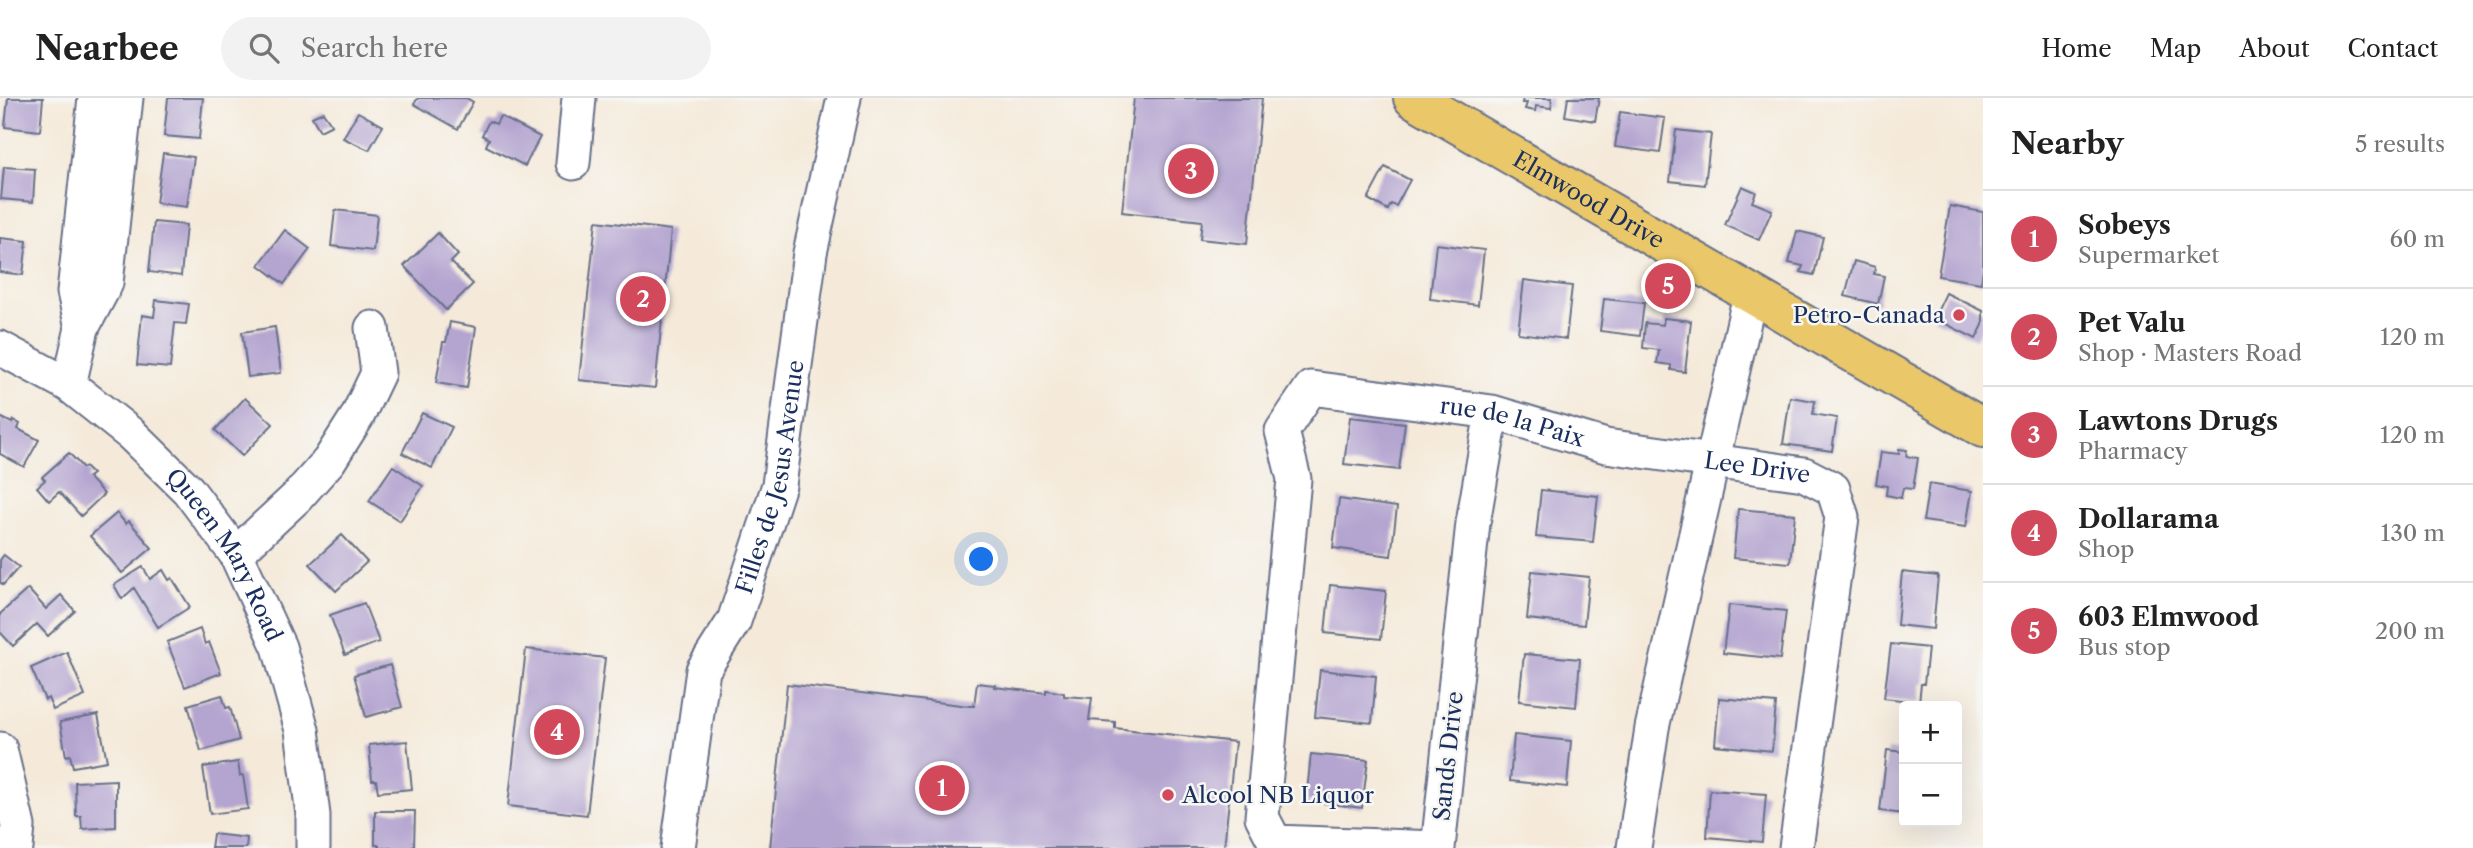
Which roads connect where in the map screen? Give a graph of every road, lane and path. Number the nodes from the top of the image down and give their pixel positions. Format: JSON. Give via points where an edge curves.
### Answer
{"nodes":[{"id":1,"x":95,"y":98,"type":"edge"},
{"id":2,"x":126,"y":98,"type":"edge"},
{"id":3,"x":579,"y":98,"type":"edge"},
{"id":4,"x":844,"y":98,"type":"edge"},
{"id":5,"x":1413,"y":98,"type":"edge"},
{"id":6,"x":573,"y":163,"type":"dead end"},
{"id":7,"x":1750,"y":295,"type":"junction"},
{"id":8,"x":82,"y":328,"type":"junction"},
{"id":9,"x":372,"y":328,"type":"dead end"},
{"id":10,"x":0,"y":348,"type":"edge"},
{"id":11,"x":69,"y":385,"type":"junction"},
{"id":12,"x":1311,"y":387,"type":"joint"},
{"id":13,"x":1492,"y":412,"type":"junction"},
{"id":14,"x":1983,"y":428,"type":"edge"},
{"id":15,"x":1711,"y":460,"type":"junction"},
{"id":16,"x":236,"y":554,"type":"junction"},
{"id":17,"x":0,"y":749,"type":"edge"},
{"id":18,"x":16,"y":848,"type":"edge"},
{"id":19,"x":313,"y":848,"type":"edge"},
{"id":20,"x":678,"y":848,"type":"edge"},
{"id":21,"x":1634,"y":848,"type":"edge"},
{"id":22,"x":1796,"y":848,"type":"edge"}],
"edges":[{"from":1,"to":8,"type":"street","via":[[74,292]]},
{"from":2,"to":8,"type":"street","via":[[106,284]]},
{"from":3,"to":6,"type":"street"},
{"from":4,"to":20,"type":"street","name":"Filles de Jesus Avenue","via":[[810,253],[779,485],[734,621],[703,670]]},
{"from":5,"to":7,"type":"main road","name":"Elmwood Drive"},
{"from":7,"to":14,"type":"main road","name":"Elmwood Drive"},
{"from":7,"to":15,"type":"street"},
{"from":8,"to":11,"type":"street"},
{"from":9,"to":16,"type":"street","via":[[377,373],[357,417],[329,461],[297,498]]},
{"from":10,"to":11,"type":"street","name":"Queen Mary Road"},
{"from":11,"to":16,"type":"street","name":"Queen Mary Road","via":[[132,435],[188,490]]},
{"from":12,"to":13,"type":"street","name":"rue de la Paix"},
{"from":12,"to":13,"type":"street","name":"Sands Drive","via":[[1282,431],[1294,479],[1262,817],[1275,842],[1438,848],[1473,523]]},
{"from":13,"to":15,"type":"street","name":"rue de la Paix","via":[[1606,446]]},
{"from":15,"to":21,"type":"street","name":"Lee Drive","via":[[1652,728]]},
{"from":15,"to":22,"type":"street","name":"Lee Drive","via":[[1804,474],[1833,489],[1842,517]]},
{"from":16,"to":19,"type":"street","name":"Queen Mary Road","via":[[279,647],[302,730]]},
{"from":17,"to":18,"type":"street","via":[[18,826]]}]}
